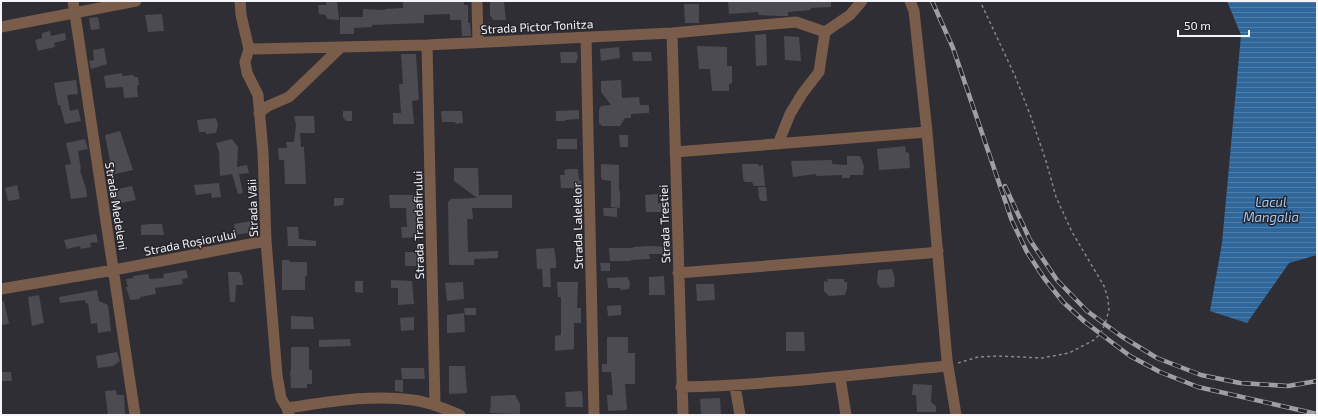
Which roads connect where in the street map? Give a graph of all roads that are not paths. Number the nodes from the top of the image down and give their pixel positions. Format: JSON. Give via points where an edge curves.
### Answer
{"nodes":[{"id":1,"x":73,"y":1,"type":"edge"},
{"id":2,"x":136,"y":1,"type":"edge"},
{"id":3,"x":240,"y":1,"type":"edge"},
{"id":4,"x":477,"y":1,"type":"edge"},
{"id":5,"x":862,"y":1,"type":"edge"},
{"id":6,"x":910,"y":1,"type":"edge"},
{"id":7,"x":75,"y":13,"type":"junction"},
{"id":8,"x":1,"y":26,"type":"edge"},
{"id":9,"x":825,"y":32,"type":"junction"},
{"id":10,"x":672,"y":33,"type":"junction"},
{"id":11,"x":586,"y":37,"type":"junction"},
{"id":12,"x":478,"y":42,"type":"junction"},
{"id":13,"x":427,"y":45,"type":"junction"},
{"id":14,"x":340,"y":48,"type":"junction"},
{"id":15,"x":249,"y":49,"type":"junction"},
{"id":16,"x":259,"y":113,"type":"junction"},
{"id":17,"x":927,"y":132,"type":"junction"},
{"id":18,"x":778,"y":144,"type":"junction"},
{"id":19,"x":675,"y":152,"type":"junction"},
{"id":20,"x":266,"y":241,"type":"junction"},
{"id":21,"x":938,"y":251,"type":"junction"},
{"id":22,"x":114,"y":270,"type":"junction"},
{"id":23,"x":678,"y":273,"type":"junction"},
{"id":24,"x":1,"y":288,"type":"edge"},
{"id":25,"x":948,"y":366,"type":"junction"},
{"id":26,"x":840,"y":377,"type":"junction"},
{"id":27,"x":735,"y":386,"type":"junction"},
{"id":28,"x":681,"y":387,"type":"junction"},
{"id":29,"x":435,"y":405,"type":"junction"},
{"id":30,"x":288,"y":412,"type":"edge"},
{"id":31,"x":135,"y":415,"type":"edge"},
{"id":32,"x":460,"y":415,"type":"edge"},
{"id":33,"x":594,"y":415,"type":"edge"},
{"id":34,"x":682,"y":415,"type":"edge"},
{"id":35,"x":740,"y":415,"type":"edge"},
{"id":36,"x":846,"y":415,"type":"edge"},
{"id":37,"x":956,"y":415,"type":"edge"}],
"edges":[{"from":1,"to":7,"type":"street","name":"Strada Medeleni"},
{"from":2,"to":7,"type":"street"},
{"from":3,"to":15,"type":"street","name":"Strada Văii"},
{"from":4,"to":12,"type":"street"},
{"from":5,"to":9,"type":"street","via":[[850,14]]},
{"from":6,"to":17,"type":"street","via":[[914,11]]},
{"from":7,"to":8,"type":"street"},
{"from":7,"to":22,"type":"street","name":"Strada Medeleni"},
{"from":9,"to":10,"type":"street","name":"Strada Pictor Tonitza","via":[[796,22]]},
{"from":9,"to":18,"type":"street","via":[[819,72],[790,114]]},
{"from":10,"to":11,"type":"street","name":"Strada Pictor Tonitza"},
{"from":10,"to":19,"type":"street","name":"Strada Trestiei"},
{"from":11,"to":12,"type":"street","name":"Strada Pictor Tonitza"},
{"from":11,"to":33,"type":"street","name":"Strada Lalelelor"},
{"from":12,"to":13,"type":"street","name":"Strada Pictor Tonitza"},
{"from":13,"to":14,"type":"street","name":"Strada Pictor Tonitza"},
{"from":13,"to":29,"type":"street","name":"Strada Trandafirului"},
{"from":14,"to":15,"type":"street","name":"Strada Pictor Tonitza"},
{"from":14,"to":16,"type":"street","via":[[289,97]]},
{"from":15,"to":16,"type":"street","name":"Strada Văii","via":[[245,62],[247,73],[258,95]]},
{"from":16,"to":20,"type":"street","name":"Strada Văii"},
{"from":17,"to":18,"type":"street"},
{"from":17,"to":21,"type":"street"},
{"from":18,"to":19,"type":"street"},
{"from":19,"to":23,"type":"street","name":"Strada Trestiei"},
{"from":20,"to":22,"type":"street","name":"Strada Roșiorului"},
{"from":20,"to":30,"type":"street","name":"Strada Văii","via":[[277,375],[281,398]]},
{"from":21,"to":23,"type":"street"},
{"from":21,"to":25,"type":"street"},
{"from":22,"to":24,"type":"street","name":"Strada Roșiorului"},
{"from":22,"to":31,"type":"street","name":"Strada Medeleni"},
{"from":23,"to":28,"type":"street","name":"Strada Trestiei"},
{"from":25,"to":26,"type":"street"},
{"from":25,"to":37,"type":"street"},
{"from":26,"to":27,"type":"street"},
{"from":26,"to":36,"type":"street"},
{"from":27,"to":28,"type":"street"},
{"from":27,"to":35,"type":"street"},
{"from":28,"to":34,"type":"street","name":"Strada Trestiei"},
{"from":29,"to":30,"type":"street","via":[[414,400],[380,398],[342,400]]},
{"from":29,"to":32,"type":"street"}]}
